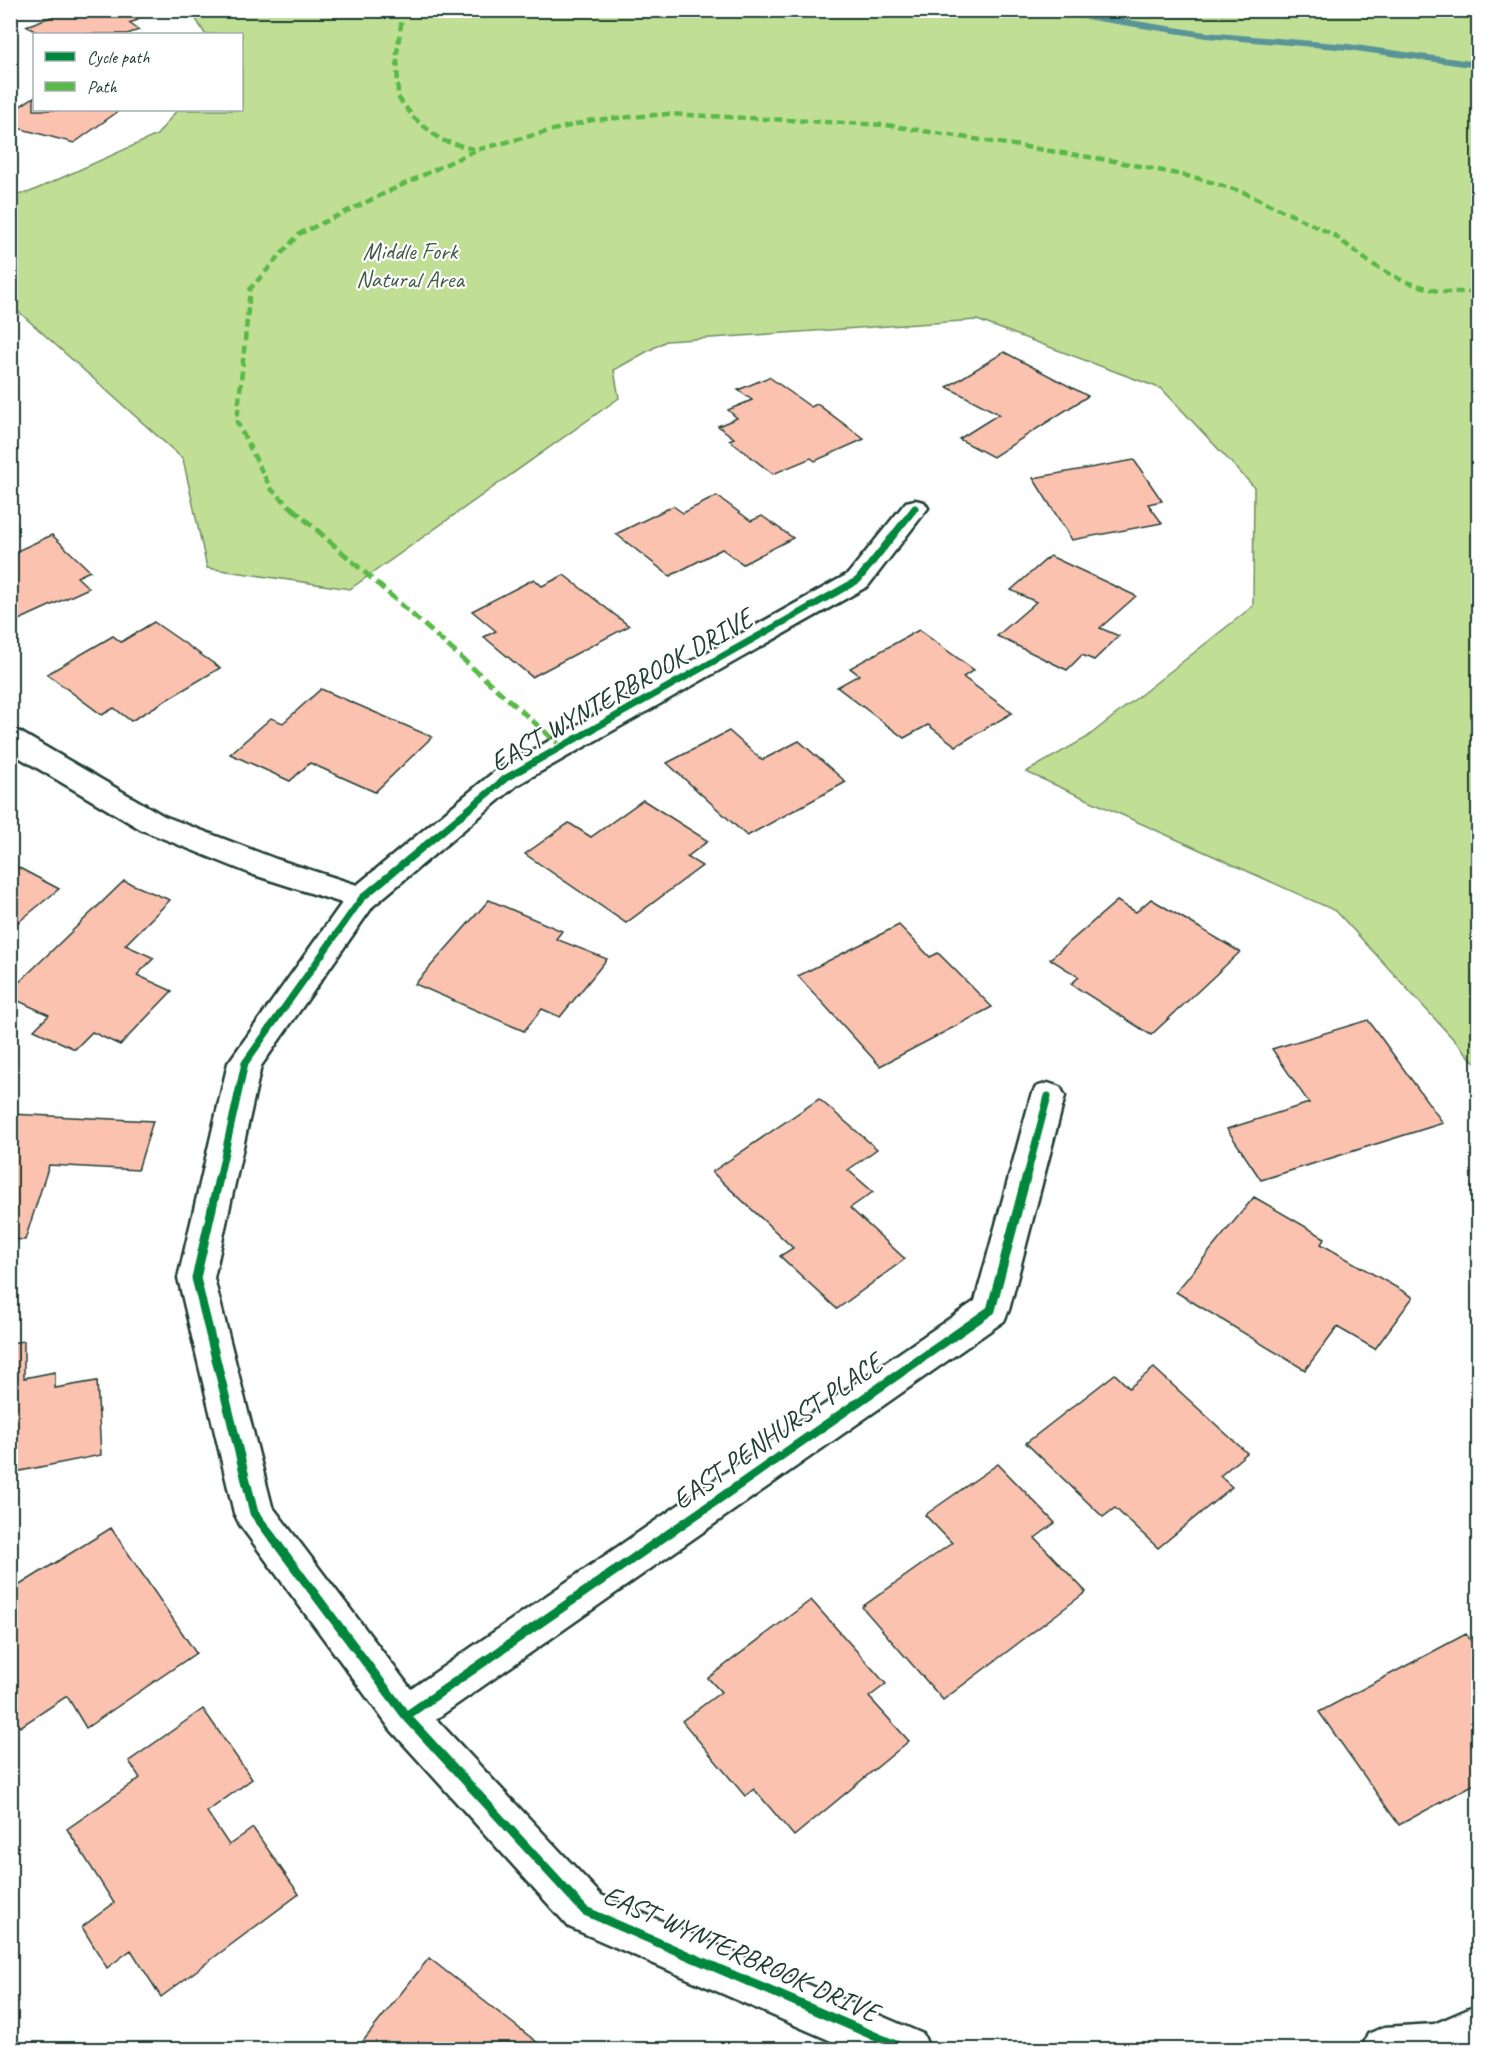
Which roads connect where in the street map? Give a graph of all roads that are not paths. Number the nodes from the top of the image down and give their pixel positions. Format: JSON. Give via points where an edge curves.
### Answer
{"nodes":[{"id":1,"x":915,"y":508,"type":"dead end"},
{"id":2,"x":10,"y":739,"type":"edge"},
{"id":3,"x":362,"y":897,"type":"junction"},
{"id":4,"x":1048,"y":1096,"type":"dead end"},
{"id":5,"x":406,"y":1716,"type":"junction"},
{"id":6,"x":1479,"y":2028,"type":"edge"},
{"id":7,"x":907,"y":2049,"type":"edge"},
{"id":8,"x":1384,"y":2049,"type":"edge"}],
"edges":[{"from":1,"to":3,"type":"street","name":"EAST WYNTERBROOK DRIVE","via":[[858,580],[506,778]]},
{"from":2,"to":3,"type":"street","via":[[153,823],[265,867]]},
{"from":3,"to":5,"type":"street","name":"EAST WYNTERBROOK DRIVE","via":[[245,1063],[196,1278],[254,1513]]},
{"from":4,"to":5,"type":"street","name":"EAST PENHURST PLACE","via":[[991,1310]]},
{"from":5,"to":7,"type":"street","name":"EAST WYNTERBROOK DRIVE","via":[[585,1911]]},
{"from":6,"to":8,"type":"street","via":[[1435,2047]]}]}
